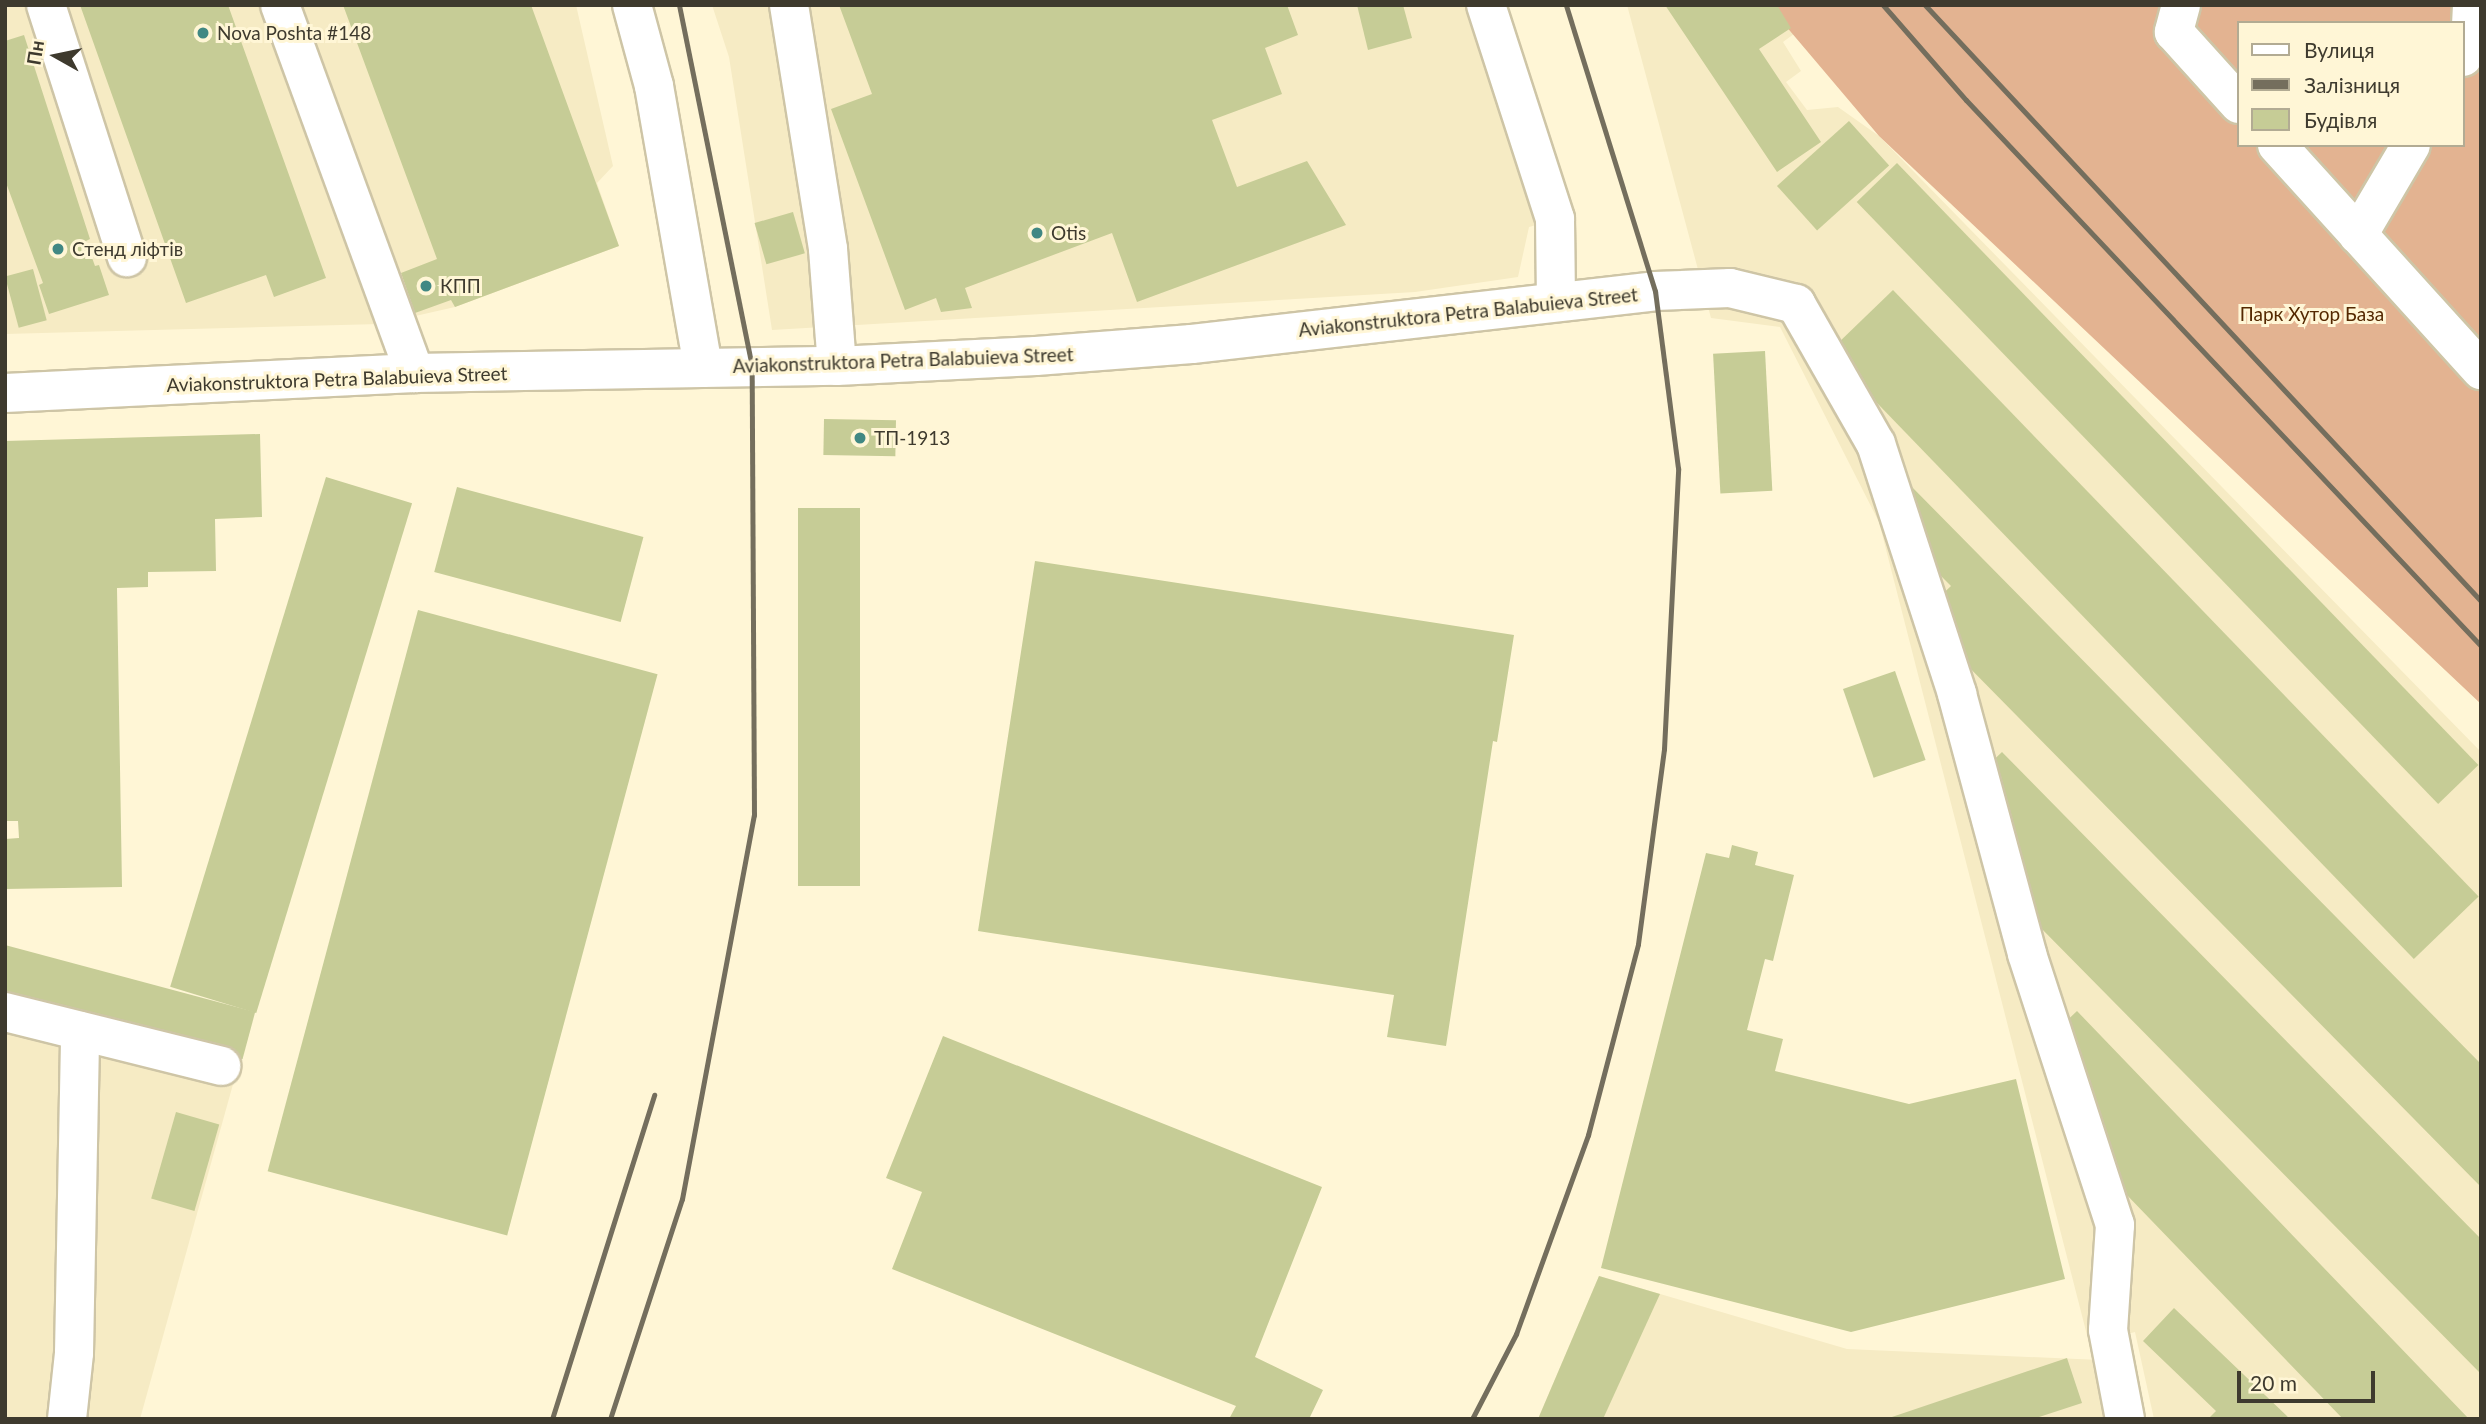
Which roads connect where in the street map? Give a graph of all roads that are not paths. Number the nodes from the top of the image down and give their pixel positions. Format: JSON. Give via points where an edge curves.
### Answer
{"nodes":[{"id":1,"x":46,"y":5,"type":"edge"},
{"id":2,"x":280,"y":5,"type":"edge"},
{"id":3,"x":632,"y":5,"type":"edge"},
{"id":4,"x":789,"y":5,"type":"edge"},
{"id":5,"x":1486,"y":5,"type":"edge"},
{"id":6,"x":2181,"y":5,"type":"edge"},
{"id":7,"x":2472,"y":5,"type":"edge"},
{"id":8,"x":2465,"y":54,"type":"edge"},
{"id":9,"x":2238,"y":103,"type":"edge"},
{"id":10,"x":2279,"y":147,"type":"edge"},
{"id":11,"x":2410,"y":147,"type":"edge"},
{"id":12,"x":2358,"y":235,"type":"junction"},
{"id":13,"x":127,"y":257,"type":"dead end"},
{"id":14,"x":1556,"y":302,"type":"junction"},
{"id":15,"x":837,"y":366,"type":"junction"},
{"id":16,"x":703,"y":368,"type":"junction"},
{"id":17,"x":2481,"y":370,"type":"edge"},
{"id":18,"x":415,"y":373,"type":"junction"},
{"id":19,"x":5,"y":393,"type":"edge"},
{"id":20,"x":5,"y":1012,"type":"edge"},
{"id":21,"x":80,"y":1031,"type":"junction"},
{"id":22,"x":221,"y":1066,"type":"dead end"},
{"id":23,"x":67,"y":1419,"type":"edge"},
{"id":24,"x":2125,"y":1419,"type":"edge"}],
"edges":[{"from":1,"to":13,"type":"street"},
{"from":2,"to":18,"type":"street"},
{"from":3,"to":16,"type":"street","via":[[654,86]]},
{"from":4,"to":15,"type":"street","via":[[828,249]]},
{"from":5,"to":14,"type":"street","via":[[1555,219]]},
{"from":6,"to":9,"type":"street","via":[[2174,32]]},
{"from":7,"to":8,"type":"street","via":[[2470,45]]},
{"from":10,"to":12,"type":"street"},
{"from":11,"to":12,"type":"street"},
{"from":12,"to":17,"type":"street"},
{"from":14,"to":15,"type":"street","name":"Aviakonstruktora Petra Balabuieva Street","via":[[1192,344]]},
{"from":14,"to":24,"type":"street","name":"Aviakonstruktora Petra Balabuieva Street","via":[[1730,288],[1796,303],[1876,444],[1958,694],[2027,954],[2115,1225],[2108,1330]]},
{"from":15,"to":16,"type":"street","name":"Aviakonstruktora Petra Balabuieva Street"},
{"from":16,"to":18,"type":"street","name":"Aviakonstruktora Petra Balabuieva Street"},
{"from":18,"to":19,"type":"street","name":"Aviakonstruktora Petra Balabuieva Street"},
{"from":20,"to":21,"type":"street"},
{"from":21,"to":22,"type":"street"},
{"from":21,"to":23,"type":"street","via":[[74,1353]]}]}
